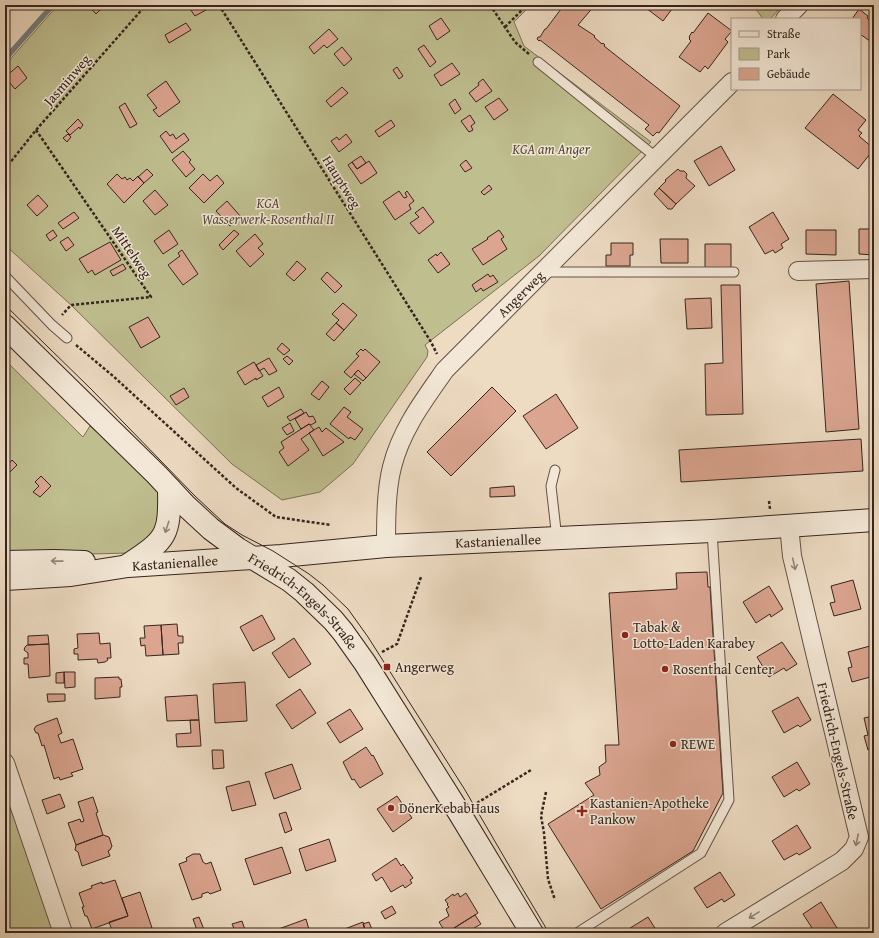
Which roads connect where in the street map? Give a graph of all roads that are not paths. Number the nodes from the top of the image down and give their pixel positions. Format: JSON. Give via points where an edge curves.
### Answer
{"nodes":[{"id":1,"x":799,"y":5,"type":"edge"},
{"id":2,"x":785,"y":18,"type":"edge"},
{"id":3,"x":538,"y":62,"type":"road end"},
{"id":4,"x":731,"y":83,"type":"edge"},
{"id":5,"x":657,"y":158,"type":"junction"},
{"id":6,"x":874,"y":269,"type":"edge"},
{"id":7,"x":798,"y":271,"type":"dead end"},
{"id":8,"x":544,"y":272,"type":"junction"},
{"id":9,"x":734,"y":272,"type":"dead end"},
{"id":10,"x":5,"y":276,"type":"edge"},
{"id":11,"x":5,"y":326,"type":"edge"},
{"id":12,"x":67,"y":338,"type":"road end"},
{"id":13,"x":555,"y":470,"type":"dead end"},
{"id":14,"x":169,"y":488,"type":"junction"},
{"id":15,"x":874,"y":520,"type":"edge"},
{"id":16,"x":789,"y":525,"type":"junction"},
{"id":17,"x":712,"y":531,"type":"junction"},
{"id":18,"x":557,"y":539,"type":"junction"},
{"id":19,"x":386,"y":546,"type":"junction"},
{"id":20,"x":252,"y":558,"type":"junction"},
{"id":21,"x":5,"y":562,"type":"edge"},
{"id":22,"x":126,"y":566,"type":"junction"},
{"id":23,"x":5,"y":579,"type":"edge"},
{"id":24,"x":5,"y":763,"type":"edge"},
{"id":25,"x":63,"y":933,"type":"edge"},
{"id":26,"x":532,"y":933,"type":"edge"},
{"id":27,"x":577,"y":933,"type":"edge"},
{"id":28,"x":725,"y":933,"type":"edge"}],
"edges":[{"from":1,"to":2,"type":"street"},
{"from":3,"to":5,"type":"lane"},
{"from":4,"to":5,"type":"street","name":"Angerweg"},
{"from":5,"to":8,"type":"street","name":"Angerweg"},
{"from":6,"to":7,"type":"street"},
{"from":8,"to":9,"type":"lane"},
{"from":8,"to":19,"type":"street","name":"Angerweg","via":[[445,370],[414,415],[398,449],[391,473]]},
{"from":10,"to":12,"type":"lane"},
{"from":11,"to":14,"type":"street","name":"Friedrich-Engels-Straße"},
{"from":13,"to":18,"type":"lane","via":[[551,486]]},
{"from":14,"to":20,"type":"street","name":"Friedrich-Engels-Straße","via":[[211,529]]},
{"from":14,"to":22,"type":"street","one_way":true,"via":[[169,518],[163,537]]},
{"from":15,"to":16,"type":"street","name":"Kastanienallee"},
{"from":16,"to":17,"type":"street","name":"Kastanienallee"},
{"from":16,"to":28,"type":"street","name":"Friedrich-Engels-Straße","one_way":true,"via":[[792,556],[859,837],[854,849],[842,861]]},
{"from":17,"to":18,"type":"street","name":"Kastanienallee"},
{"from":17,"to":27,"type":"lane","via":[[729,800],[701,853]]},
{"from":18,"to":19,"type":"street","name":"Kastanienallee"},
{"from":19,"to":20,"type":"street","name":"Kastanienallee"},
{"from":20,"to":22,"type":"street","name":"Kastanienallee"},
{"from":20,"to":26,"type":"street","name":"Friedrich-Engels-Straße","via":[[304,592],[343,632],[460,814]]},
{"from":22,"to":21,"type":"street","name":"Kastanienallee","one_way":true,"via":[[54,561]]},
{"from":22,"to":23,"type":"street","name":"Kastanienallee","via":[[71,575]]},
{"from":24,"to":25,"type":"street"}]}
